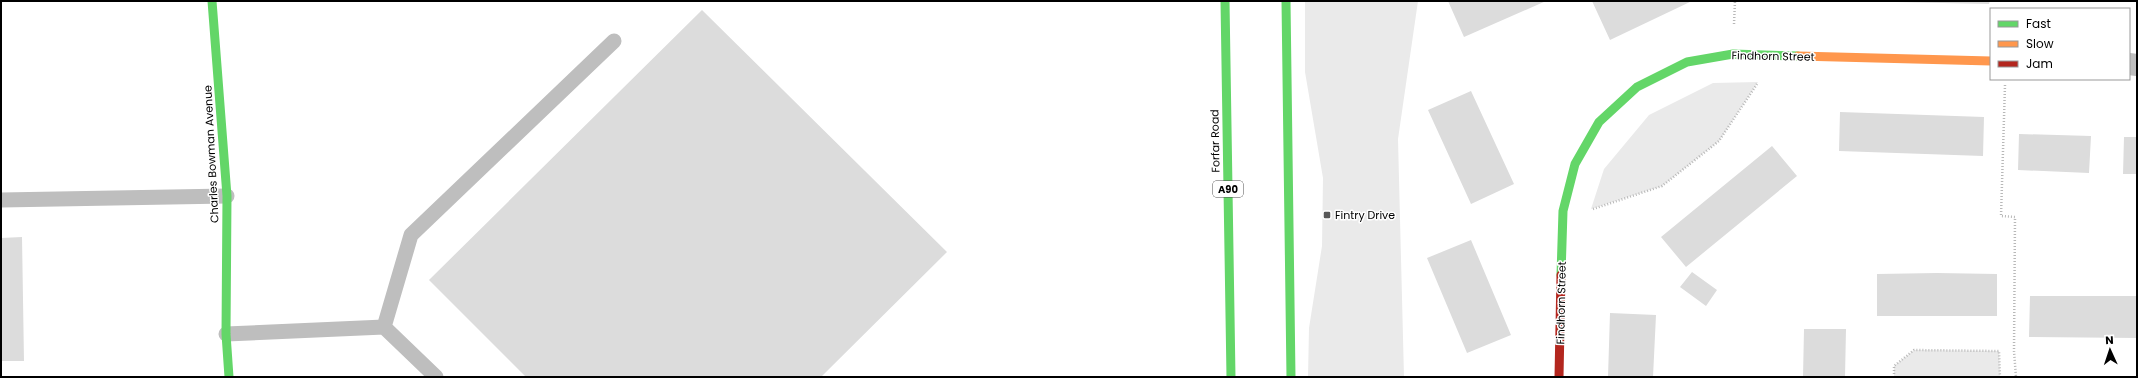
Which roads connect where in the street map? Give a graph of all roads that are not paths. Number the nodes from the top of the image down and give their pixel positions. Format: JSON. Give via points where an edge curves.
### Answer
{"nodes":[{"id":1,"x":212,"y":1,"type":"edge"},
{"id":2,"x":1225,"y":1,"type":"edge"},
{"id":3,"x":1286,"y":1,"type":"edge"},
{"id":4,"x":614,"y":41,"type":"dead end"},
{"id":5,"x":1990,"y":61,"type":"edge"},
{"id":6,"x":227,"y":196,"type":"junction"},
{"id":7,"x":1,"y":200,"type":"edge"},
{"id":8,"x":384,"y":327,"type":"junction"},
{"id":9,"x":226,"y":334,"type":"junction"},
{"id":10,"x":229,"y":377,"type":"edge"},
{"id":11,"x":436,"y":377,"type":"edge"},
{"id":12,"x":1231,"y":377,"type":"edge"},
{"id":13,"x":1291,"y":377,"type":"edge"},
{"id":14,"x":1559,"y":377,"type":"edge"}],
"edges":[{"from":1,"to":6,"type":"main road","name":"Charles Bowman Avenue"},
{"from":2,"to":12,"type":"main road","name":"Forfar Road","number":"A90"},
{"from":3,"to":13,"type":"main road"},
{"from":4,"to":8,"type":"lane","via":[[411,235]]},
{"from":5,"to":14,"type":"main road","name":"Findhorn Street","via":[[1733,54],[1687,62],[1637,86],[1599,122],[1575,164],[1563,211]]},
{"from":6,"to":7,"type":"lane"},
{"from":6,"to":9,"type":"main road","name":"Charles Bowman Avenue"},
{"from":8,"to":9,"type":"lane"},
{"from":8,"to":11,"type":"lane"},
{"from":9,"to":10,"type":"main road","name":"Charles Bowman Avenue"}]}
